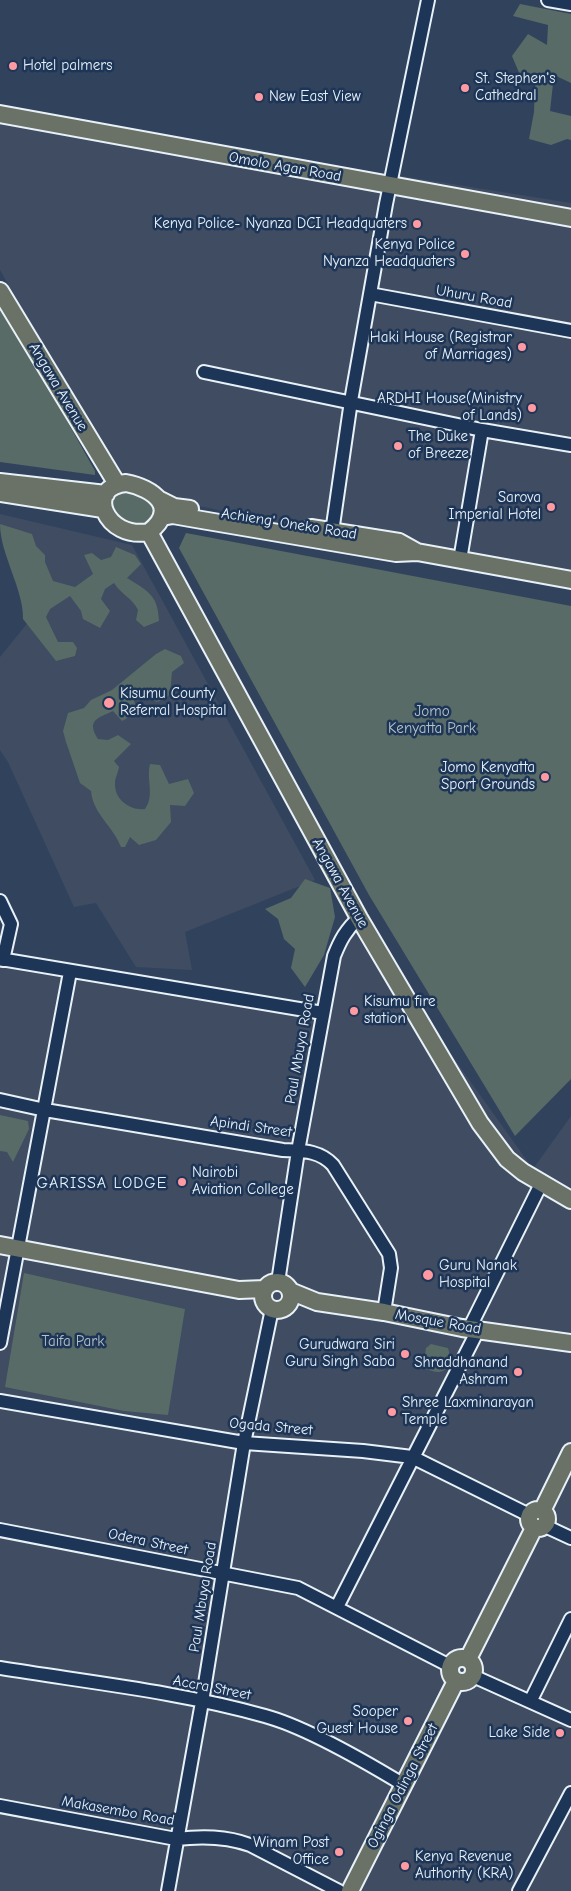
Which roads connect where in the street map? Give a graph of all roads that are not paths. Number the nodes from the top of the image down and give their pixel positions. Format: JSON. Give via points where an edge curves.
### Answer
{"nodes":[{"id":1,"x":428,"y":0,"type":"edge"},
{"id":2,"x":548,"y":0,"type":"edge"},
{"id":3,"x":571,"y":4,"type":"edge"},
{"id":4,"x":0,"y":114,"type":"edge"},
{"id":5,"x":390,"y":186,"type":"junction"},
{"id":6,"x":571,"y":218,"type":"edge"},
{"id":7,"x":0,"y":290,"type":"edge"},
{"id":8,"x":370,"y":294,"type":"junction"},
{"id":9,"x":571,"y":331,"type":"edge"},
{"id":10,"x":204,"y":372,"type":"dead end"},
{"id":11,"x":351,"y":401,"type":"junction"},
{"id":12,"x":482,"y":430,"type":"junction"},
{"id":13,"x":571,"y":445,"type":"edge"},
{"id":14,"x":0,"y":482,"type":"edge"},
{"id":15,"x":0,"y":493,"type":"edge"},
{"id":16,"x":109,"y":496,"type":"junction"},
{"id":17,"x":160,"y":500,"type":"junction"},
{"id":18,"x":162,"y":517,"type":"junction"},
{"id":19,"x":149,"y":532,"type":"junction"},
{"id":20,"x":331,"y":537,"type":"junction"},
{"id":21,"x":460,"y":560,"type":"junction"},
{"id":22,"x":571,"y":580,"type":"edge"},
{"id":23,"x":0,"y":901,"type":"edge"},
{"id":24,"x":359,"y":918,"type":"junction"},
{"id":25,"x":2,"y":959,"type":"edge"},
{"id":26,"x":70,"y":972,"type":"junction"},
{"id":27,"x":323,"y":1014,"type":"junction"},
{"id":28,"x":0,"y":1100,"type":"edge"},
{"id":29,"x":45,"y":1110,"type":"junction"},
{"id":30,"x":298,"y":1151,"type":"junction"},
{"id":31,"x":542,"y":1182,"type":"junction"},
{"id":32,"x":571,"y":1200,"type":"edge"},
{"id":33,"x":0,"y":1245,"type":"edge"},
{"id":34,"x":18,"y":1248,"type":"junction"},
{"id":35,"x":276,"y":1296,"type":"junction"},
{"id":36,"x":384,"y":1312,"type":"junction"},
{"id":37,"x":473,"y":1329,"type":"junction"},
{"id":38,"x":567,"y":1341,"type":"edge"},
{"id":39,"x":0,"y":1344,"type":"edge"},
{"id":40,"x":0,"y":1401,"type":"edge"},
{"id":41,"x":244,"y":1443,"type":"junction"},
{"id":42,"x":571,"y":1452,"type":"edge"},
{"id":43,"x":412,"y":1458,"type":"junction"},
{"id":44,"x":537,"y":1520,"type":"junction"},
{"id":45,"x":0,"y":1530,"type":"edge"},
{"id":46,"x":571,"y":1538,"type":"edge"},
{"id":47,"x":223,"y":1574,"type":"junction"},
{"id":48,"x":337,"y":1607,"type":"junction"},
{"id":49,"x":571,"y":1619,"type":"edge"},
{"id":50,"x":468,"y":1659,"type":"junction"},
{"id":51,"x":0,"y":1668,"type":"edge"},
{"id":52,"x":453,"y":1673,"type":"junction"},
{"id":53,"x":473,"y":1676,"type":"junction"},
{"id":54,"x":531,"y":1700,"type":"junction"},
{"id":55,"x":202,"y":1702,"type":"junction"},
{"id":56,"x":571,"y":1720,"type":"edge"},
{"id":57,"x":404,"y":1785,"type":"junction"},
{"id":58,"x":571,"y":1794,"type":"edge"},
{"id":59,"x":0,"y":1806,"type":"edge"},
{"id":60,"x":176,"y":1839,"type":"junction"},
{"id":61,"x":168,"y":1891,"type":"edge"},
{"id":62,"x":339,"y":1891,"type":"edge"},
{"id":63,"x":350,"y":1891,"type":"edge"},
{"id":64,"x":519,"y":1891,"type":"edge"}],
"edges":[{"from":1,"to":5,"type":"street"},
{"from":2,"to":3,"type":"street"},
{"from":4,"to":5,"type":"main road","name":"Omolo Agar Road"},
{"from":5,"to":6,"type":"main road","name":"Omolo Agar Road"},
{"from":5,"to":8,"type":"street"},
{"from":7,"to":16,"type":"main road","name":"Angawa Avenue"},
{"from":8,"to":9,"type":"street","name":"Uhuru Road"},
{"from":8,"to":11,"type":"street"},
{"from":10,"to":11,"type":"street"},
{"from":11,"to":12,"type":"street"},
{"from":11,"to":20,"type":"street"},
{"from":12,"to":13,"type":"street"},
{"from":12,"to":21,"type":"street"},
{"from":14,"to":16,"type":"main road"},
{"from":15,"to":16,"type":"main road"},
{"from":16,"to":17,"type":"main road","via":[[126,483],[144,487]]},
{"from":16,"to":19,"type":"main road","via":[[112,523],[134,533]]},
{"from":17,"to":18,"type":"main road"},
{"from":17,"to":20,"type":"main road","name":"Achieng' Oneko Road","via":[[174,507]]},
{"from":18,"to":19,"type":"main road"},
{"from":18,"to":20,"type":"main road","name":"Achieng' Oneko Road","via":[[173,515]]},
{"from":19,"to":24,"type":"main road","name":"Angawa Avenue"},
{"from":20,"to":21,"type":"main road","name":"Achieng' Oneko Road","via":[[396,553],[418,552]]},
{"from":21,"to":22,"type":"main road","name":"Achieng' Oneko Road"},
{"from":23,"to":25,"type":"street","via":[[11,924]]},
{"from":24,"to":27,"type":"street","name":"Paul Mbuya Road","via":[[340,941],[334,956]]},
{"from":24,"to":31,"type":"main road","name":"Angawa Avenue","via":[[492,1141],[513,1163]]},
{"from":25,"to":26,"type":"street"},
{"from":26,"to":27,"type":"street"},
{"from":26,"to":29,"type":"street"},
{"from":27,"to":30,"type":"street","name":"Paul Mbuya Road"},
{"from":28,"to":29,"type":"street","name":"Apindi Street"},
{"from":29,"to":30,"type":"street","name":"Apindi Street"},
{"from":29,"to":34,"type":"street"},
{"from":30,"to":35,"type":"street","name":"Paul Mbuya Road"},
{"from":30,"to":36,"type":"street","name":"Apindi Street","via":[[325,1156],[333,1165],[389,1254],[391,1268]]},
{"from":31,"to":32,"type":"main road","name":"Angawa Avenue"},
{"from":31,"to":37,"type":"street"},
{"from":33,"to":34,"type":"main road","name":"Mosque Road"},
{"from":34,"to":35,"type":"main road","name":"Mosque Road"},
{"from":34,"to":39,"type":"street"},
{"from":35,"to":36,"type":"main road","name":"Mosque Road"},
{"from":35,"to":41,"type":"street","name":"Paul Mbuya Road"},
{"from":36,"to":37,"type":"main road","name":"Mosque Road"},
{"from":37,"to":38,"type":"main road","name":"Mosque Road"},
{"from":37,"to":43,"type":"street"},
{"from":40,"to":41,"type":"street","name":"Ogada Street"},
{"from":41,"to":43,"type":"street","name":"Ogada Street","via":[[363,1451]]},
{"from":41,"to":47,"type":"street","name":"Paul Mbuya Road"},
{"from":42,"to":44,"type":"main road"},
{"from":43,"to":44,"type":"street","name":"Ogada Street"},
{"from":43,"to":48,"type":"street"},
{"from":44,"to":46,"type":"street","name":"Ogada Street"},
{"from":44,"to":50,"type":"main road"},
{"from":45,"to":47,"type":"street","name":"Odera Street"},
{"from":47,"to":48,"type":"street","name":"Odera Street","via":[[298,1588]]},
{"from":47,"to":55,"type":"street","name":"Paul Mbuya Road"},
{"from":48,"to":52,"type":"street","name":"Odera Street"},
{"from":49,"to":54,"type":"street"},
{"from":50,"to":52,"type":"main road","via":[[459,1658]]},
{"from":50,"to":53,"type":"main road","via":[[474,1666]]},
{"from":51,"to":55,"type":"street","name":"Accra Street"},
{"from":52,"to":53,"type":"main road","via":[[467,1681]]},
{"from":52,"to":57,"type":"main road","name":"Oginga Odinga Street"},
{"from":53,"to":54,"type":"street"},
{"from":54,"to":56,"type":"street"},
{"from":55,"to":57,"type":"street","name":"Accra Street","via":[[291,1725]]},
{"from":55,"to":60,"type":"street","name":"Paul Mbuya Road"},
{"from":57,"to":63,"type":"main road","name":"Oginga Odinga Street"},
{"from":58,"to":64,"type":"street"},
{"from":59,"to":60,"type":"street","name":"Makasembo Road"},
{"from":60,"to":61,"type":"street","name":"Paul Mbuya Road"},
{"from":60,"to":62,"type":"street","name":"Makasembo Road","via":[[203,1836],[236,1840]]}]}
